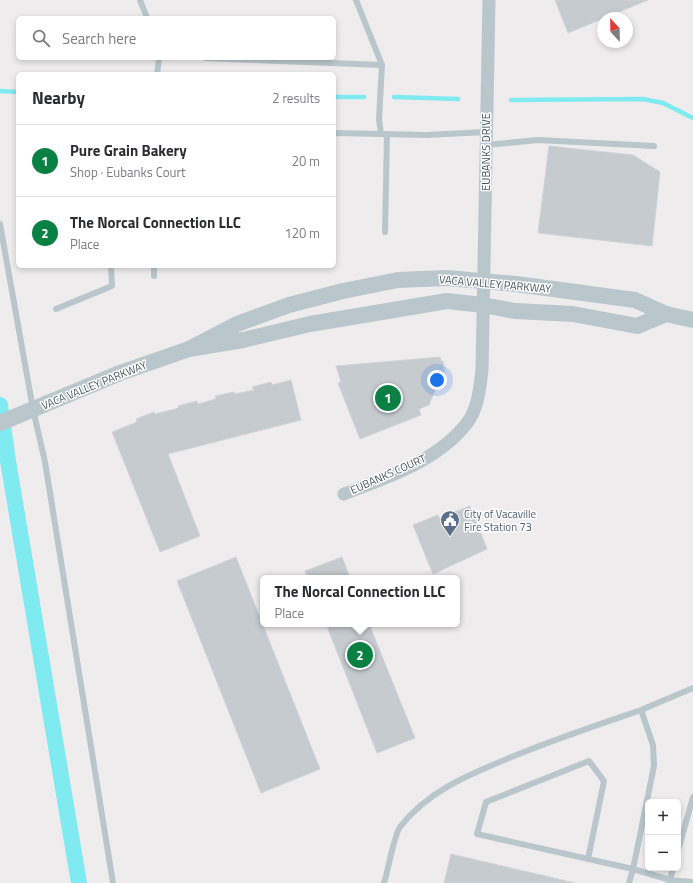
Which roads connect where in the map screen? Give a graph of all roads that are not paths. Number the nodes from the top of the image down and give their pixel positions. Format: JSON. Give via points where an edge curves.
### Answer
{"nodes":[{"id":1,"x":140,"y":0,"type":"edge"},
{"id":2,"x":356,"y":0,"type":"edge"},
{"id":3,"x":489,"y":0,"type":"edge"},
{"id":4,"x":145,"y":16,"type":"edge"},
{"id":5,"x":159,"y":60,"type":"edge"},
{"id":6,"x":256,"y":60,"type":"edge"},
{"id":7,"x":382,"y":65,"type":"junction"},
{"id":8,"x":157,"y":72,"type":"edge"},
{"id":9,"x":336,"y":133,"type":"edge"},
{"id":10,"x":384,"y":134,"type":"junction"},
{"id":11,"x":486,"y":138,"type":"junction"},
{"id":12,"x":654,"y":146,"type":"dead end"},
{"id":13,"x":0,"y":224,"type":"edge"},
{"id":14,"x":385,"y":232,"type":"dead end"},
{"id":15,"x":111,"y":268,"type":"edge"},
{"id":16,"x":154,"y":268,"type":"edge"},
{"id":17,"x":154,"y":276,"type":"dead end"},
{"id":18,"x":484,"y":282,"type":"junction"},
{"id":19,"x":483,"y":305,"type":"junction"},
{"id":20,"x":56,"y":309,"type":"dead end"},
{"id":21,"x":666,"y":314,"type":"junction"},
{"id":22,"x":693,"y":320,"type":"edge"},
{"id":23,"x":189,"y":349,"type":"junction"},
{"id":24,"x":28,"y":411,"type":"junction"},
{"id":25,"x":0,"y":423,"type":"edge"},
{"id":26,"x":344,"y":494,"type":"dead end"},
{"id":27,"x":693,"y":688,"type":"edge"},
{"id":28,"x":641,"y":710,"type":"junction"},
{"id":29,"x":693,"y":797,"type":"edge"},
{"id":30,"x":681,"y":840,"type":"edge"},
{"id":31,"x":588,"y":859,"type":"junction"},
{"id":32,"x":633,"y":869,"type":"junction"},
{"id":33,"x":672,"y":871,"type":"edge"},
{"id":34,"x":670,"y":881,"type":"edge"},
{"id":35,"x":693,"y":882,"type":"edge"},
{"id":36,"x":113,"y":883,"type":"edge"},
{"id":37,"x":384,"y":883,"type":"edge"},
{"id":38,"x":629,"y":883,"type":"edge"}],
"edges":[{"from":1,"to":4,"type":"lane"},
{"from":2,"to":7,"type":"lane"},
{"from":3,"to":11,"type":"street","name":"EUBANKS DRIVE"},
{"from":5,"to":8,"type":"lane"},
{"from":6,"to":7,"type":"lane"},
{"from":7,"to":10,"type":"lane","via":[[379,119]]},
{"from":9,"to":10,"type":"lane"},
{"from":10,"to":11,"type":"lane"},
{"from":10,"to":14,"type":"lane"},
{"from":11,"to":12,"type":"lane"},
{"from":11,"to":18,"type":"street","name":"EUBANKS DRIVE"},
{"from":13,"to":24,"type":"lane"},
{"from":15,"to":20,"type":"lane","via":[[112,286]]},
{"from":16,"to":17,"type":"lane"},
{"from":18,"to":19,"type":"street","name":"EUBANKS DRIVE"},
{"from":18,"to":21,"type":"street","name":"VACA VALLEY PARKWAY","via":[[635,300]]},
{"from":18,"to":23,"type":"street","name":"VACA VALLEY PARKWAY","via":[[447,278],[398,280],[343,291],[288,305],[238,324]]},
{"from":19,"to":21,"type":"street","name":"VACA VALLEY PARKWAY","via":[[515,311],[573,314],[637,326]]},
{"from":19,"to":23,"type":"street","name":"VACA VALLEY PARKWAY","via":[[447,301],[405,307]]},
{"from":19,"to":26,"type":"street","name":"EUBANKS COURT","via":[[482,370],[478,397],[468,422],[446,444],[425,459]]},
{"from":21,"to":22,"type":"street","name":"VACA VALLEY PARKWAY"},
{"from":23,"to":24,"type":"street","name":"VACA VALLEY PARKWAY","via":[[120,373]]},
{"from":24,"to":25,"type":"street","name":"VACA VALLEY PARKWAY"},
{"from":24,"to":36,"type":"lane","via":[[45,462]]},
{"from":27,"to":28,"type":"lane"},
{"from":28,"to":32,"type":"lane","via":[[653,745],[654,766]]},
{"from":28,"to":37,"type":"lane","via":[[548,742],[441,789],[399,828]]},
{"from":29,"to":30,"type":"lane"},
{"from":31,"to":31,"type":"lane","via":[[477,834],[486,802],[589,761],[604,781]]},
{"from":31,"to":32,"type":"lane"},
{"from":32,"to":34,"type":"lane"},
{"from":32,"to":38,"type":"lane"},
{"from":33,"to":34,"type":"lane"},
{"from":34,"to":35,"type":"lane"}]}
